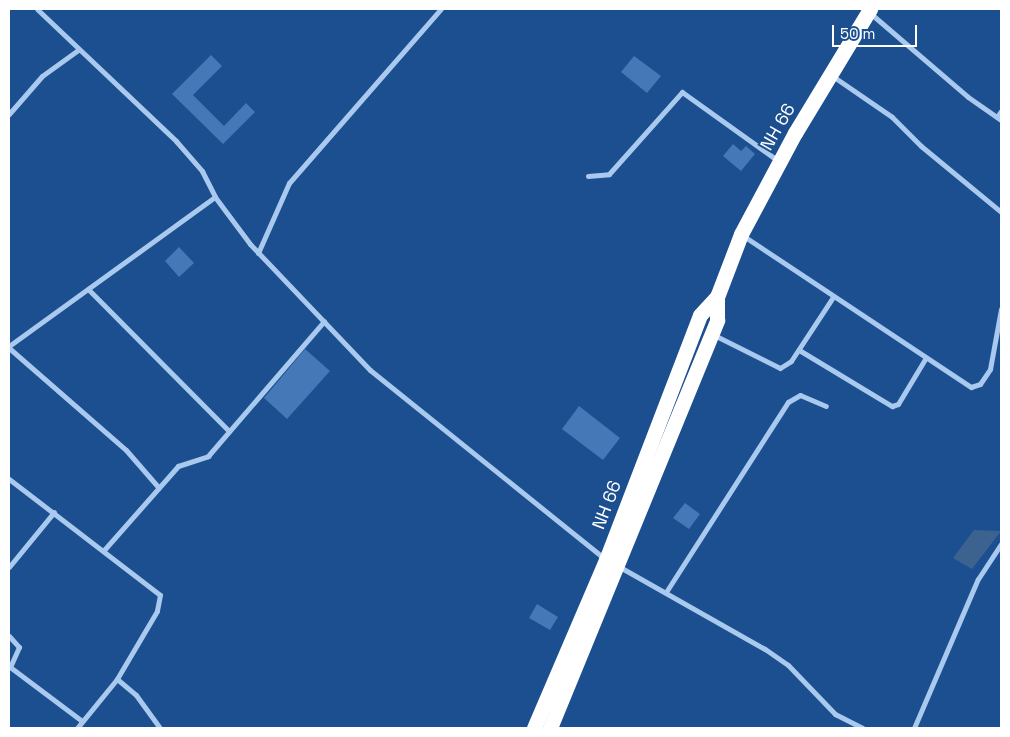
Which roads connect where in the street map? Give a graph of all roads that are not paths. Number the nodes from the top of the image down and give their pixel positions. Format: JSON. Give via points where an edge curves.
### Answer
{"nodes":[{"id":1,"x":37,"y":9,"type":"edge"},
{"id":2,"x":441,"y":9,"type":"edge"},
{"id":3,"x":869,"y":10,"type":"edge"},
{"id":4,"x":78,"y":50,"type":"junction"},
{"id":5,"x":831,"y":74,"type":"junction"},
{"id":6,"x":1001,"y":111,"type":"edge"},
{"id":7,"x":9,"y":114,"type":"edge"},
{"id":8,"x":999,"y":119,"type":"edge"},
{"id":9,"x":780,"y":162,"type":"junction"},
{"id":10,"x":588,"y":176,"type":"dead end"},
{"id":11,"x":215,"y":197,"type":"junction"},
{"id":12,"x":1001,"y":212,"type":"edge"},
{"id":13,"x":741,"y":234,"type":"junction"},
{"id":14,"x":258,"y":253,"type":"junction"},
{"id":15,"x":88,"y":289,"type":"junction"},
{"id":16,"x":717,"y":297,"type":"junction"},
{"id":17,"x":833,"y":298,"type":"junction"},
{"id":18,"x":1001,"y":309,"type":"edge"},
{"id":19,"x":324,"y":321,"type":"junction"},
{"id":20,"x":712,"y":333,"type":"junction"},
{"id":21,"x":9,"y":347,"type":"edge"},
{"id":22,"x":799,"y":350,"type":"junction"},
{"id":23,"x":925,"y":359,"type":"junction"},
{"id":24,"x":826,"y":406,"type":"dead end"},
{"id":25,"x":229,"y":431,"type":"junction"},
{"id":26,"x":9,"y":479,"type":"edge"},
{"id":27,"x":159,"y":488,"type":"junction"},
{"id":28,"x":54,"y":512,"type":"junction"},
{"id":29,"x":1001,"y":544,"type":"edge"},
{"id":30,"x":104,"y":550,"type":"junction"},
{"id":31,"x":613,"y":563,"type":"junction"},
{"id":32,"x":9,"y":567,"type":"edge"},
{"id":33,"x":666,"y":592,"type":"junction"},
{"id":34,"x":9,"y":636,"type":"edge"},
{"id":35,"x":117,"y":679,"type":"junction"},
{"id":36,"x":82,"y":720,"type":"junction"},
{"id":37,"x":76,"y":728,"type":"edge"},
{"id":38,"x":160,"y":728,"type":"edge"},
{"id":39,"x":534,"y":728,"type":"edge"},
{"id":40,"x":550,"y":728,"type":"edge"},
{"id":41,"x":863,"y":728,"type":"edge"},
{"id":42,"x":914,"y":728,"type":"edge"}],
"edges":[{"from":1,"to":4,"type":"street"},
{"from":2,"to":14,"type":"street","via":[[289,183]]},
{"from":3,"to":5,"type":"highway","name":"NH 66"},
{"from":3,"to":8,"type":"street"},
{"from":4,"to":7,"type":"street","via":[[42,76]]},
{"from":4,"to":11,"type":"street","via":[[176,141],[202,172]]},
{"from":5,"to":9,"type":"highway","name":"NH 66"},
{"from":5,"to":12,"type":"street","via":[[892,116],[921,146]]},
{"from":6,"to":8,"type":"street"},
{"from":9,"to":10,"type":"street","via":[[682,92],[609,174]]},
{"from":9,"to":13,"type":"highway","name":"NH 66"},
{"from":11,"to":14,"type":"street"},
{"from":11,"to":15,"type":"street"},
{"from":13,"to":16,"type":"highway","name":"NH 66"},
{"from":13,"to":17,"type":"street"},
{"from":14,"to":19,"type":"street"},
{"from":15,"to":21,"type":"street"},
{"from":15,"to":25,"type":"street"},
{"from":16,"to":20,"type":"highway","name":"NH 66","via":[[717,320]]},
{"from":16,"to":31,"type":"highway","name":"NH 66","via":[[700,315]]},
{"from":17,"to":22,"type":"street"},
{"from":17,"to":23,"type":"street"},
{"from":18,"to":23,"type":"street","via":[[990,368],[975,387]]},
{"from":19,"to":25,"type":"street"},
{"from":19,"to":31,"type":"street","via":[[370,370],[422,415]]},
{"from":20,"to":22,"type":"street","via":[[776,368],[785,366]]},
{"from":20,"to":31,"type":"highway","name":"NH 66"},
{"from":21,"to":27,"type":"street","via":[[126,450]]},
{"from":22,"to":23,"type":"street","via":[[892,406],[898,404]]},
{"from":24,"to":33,"type":"street","via":[[800,395],[788,402]]},
{"from":25,"to":27,"type":"street","via":[[208,456],[182,463]]},
{"from":26,"to":28,"type":"street"},
{"from":27,"to":30,"type":"street"},
{"from":28,"to":30,"type":"street"},
{"from":28,"to":32,"type":"street"},
{"from":29,"to":42,"type":"street","via":[[978,579]]},
{"from":30,"to":35,"type":"street","via":[[160,594],[157,611]]},
{"from":31,"to":33,"type":"street"},
{"from":31,"to":39,"type":"highway","name":"NH 66"},
{"from":31,"to":40,"type":"highway","name":"NH 66"},
{"from":33,"to":41,"type":"street","via":[[765,649],[788,665],[836,714]]},
{"from":34,"to":36,"type":"street","via":[[19,647],[10,667]]},
{"from":35,"to":36,"type":"street"},
{"from":35,"to":38,"type":"street","via":[[136,695]]},
{"from":36,"to":37,"type":"street"}]}
